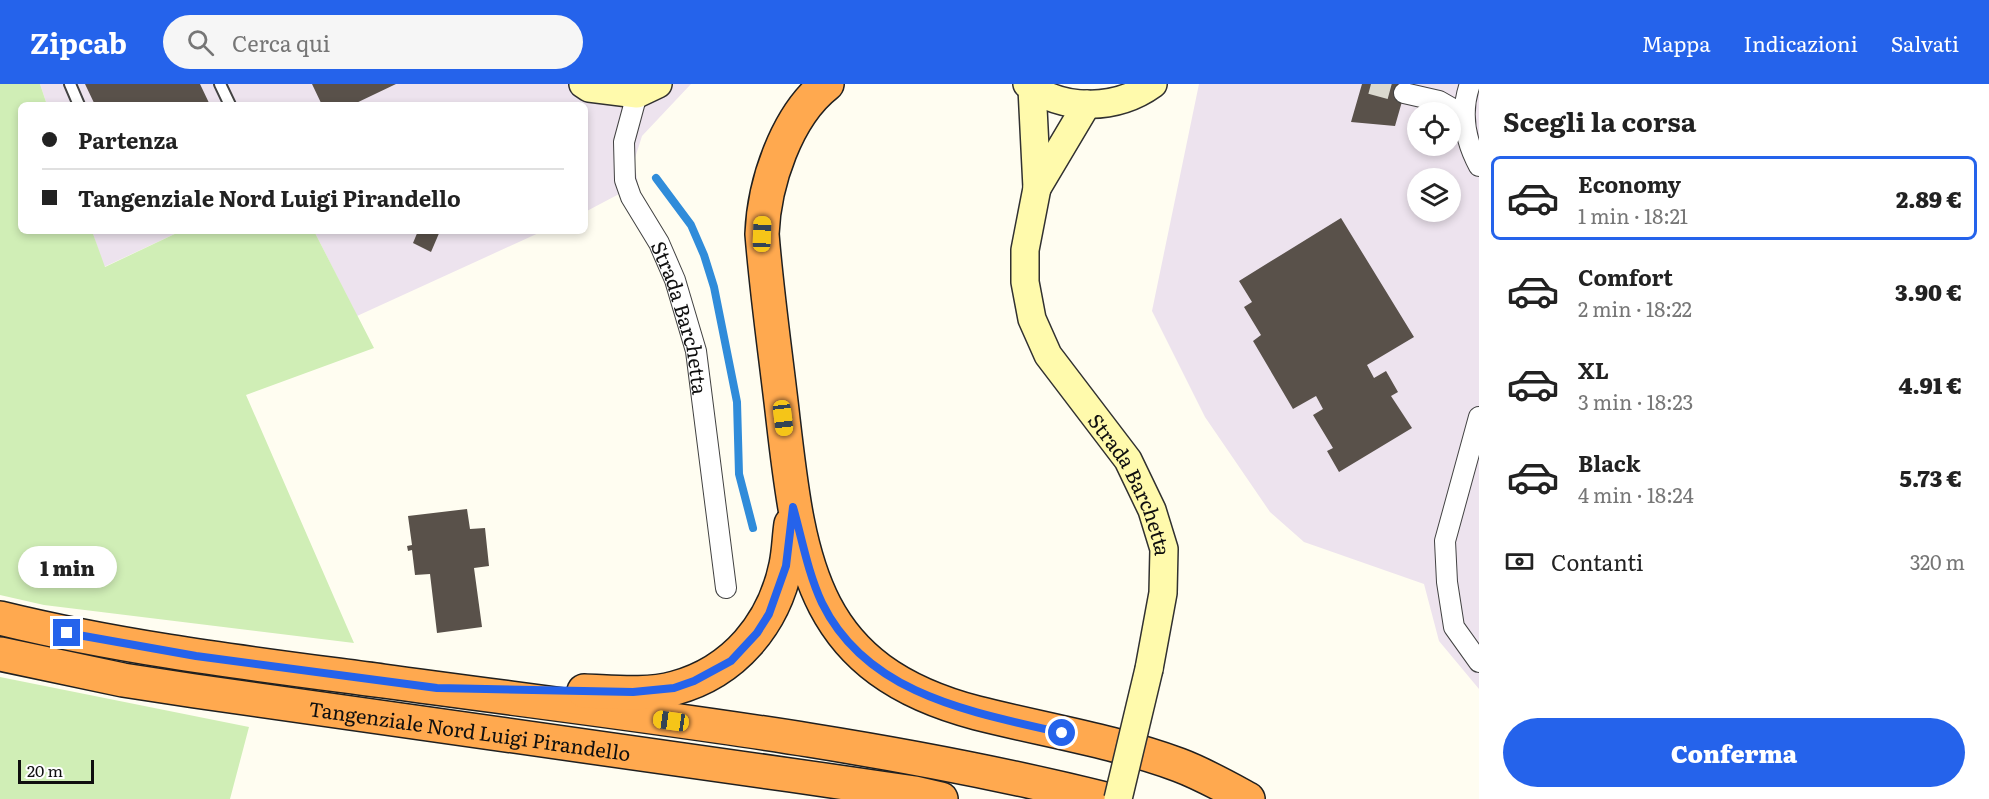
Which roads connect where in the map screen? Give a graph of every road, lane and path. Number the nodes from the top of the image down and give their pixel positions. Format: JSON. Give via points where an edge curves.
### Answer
{"nodes":[{"id":1,"x":70,"y":84,"type":"edge"},
{"id":2,"x":220,"y":84,"type":"edge"},
{"id":3,"x":583,"y":84,"type":"edge"},
{"id":4,"x":827,"y":84,"type":"edge"},
{"id":5,"x":1153,"y":84,"type":"edge"},
{"id":6,"x":1470,"y":84,"type":"edge"},
{"id":7,"x":1030,"y":86,"type":"edge"},
{"id":8,"x":648,"y":89,"type":"edge"},
{"id":9,"x":1404,"y":93,"type":"tunnel mouth"},
{"id":10,"x":78,"y":102,"type":"edge"},
{"id":11,"x":229,"y":102,"type":"edge"},
{"id":12,"x":1087,"y":105,"type":"junction"},
{"id":13,"x":1465,"y":125,"type":"junction"},
{"id":14,"x":1479,"y":166,"type":"edge"},
{"id":15,"x":1037,"y":188,"type":"junction"},
{"id":16,"x":1479,"y":417,"type":"edge"},
{"id":17,"x":793,"y":507,"type":"junction"},
{"id":18,"x":726,"y":588,"type":"dead end"},
{"id":19,"x":0,"y":618,"type":"edge"},
{"id":20,"x":0,"y":654,"type":"edge"},
{"id":21,"x":1479,"y":662,"type":"edge"},
{"id":22,"x":437,"y":688,"type":"junction"},
{"id":23,"x":790,"y":775,"type":"junction"},
{"id":24,"x":830,"y":799,"type":"edge"},
{"id":25,"x":941,"y":799,"type":"edge"},
{"id":26,"x":1105,"y":799,"type":"edge"},
{"id":27,"x":1118,"y":799,"type":"edge"},
{"id":28,"x":1248,"y":799,"type":"edge"}],
"edges":[{"from":1,"to":10,"type":"lane"},
{"from":2,"to":11,"type":"lane"},
{"from":3,"to":8,"type":"street","name":"Strada Barchetta","via":[[589,88]]},
{"from":4,"to":17,"type":"highway","via":[[810,101],[783,146],[773,168],[763,212],[765,262]]},
{"from":5,"to":12,"type":"street","via":[[1114,102]]},
{"from":6,"to":13,"type":"street"},
{"from":7,"to":12,"type":"street","via":[[1059,100]]},
{"from":7,"to":15,"type":"street","name":"Strada Barchetta"},
{"from":8,"to":18,"type":"street","name":"Strada Barchetta","via":[[624,142],[625,180],[675,280],[696,351]]},
{"from":9,"to":13,"type":"street","via":[[1439,101],[1454,109]]},
{"from":12,"to":15,"type":"street","name":"Strada Barchetta"},
{"from":13,"to":14,"type":"street"},
{"from":15,"to":27,"type":"street","name":"Strada Barchetta","bridge":true,"via":[[1025,250],[1025,282],[1032,319],[1048,355],[1128,460],[1152,510],[1164,549],[1163,593]]},
{"from":16,"to":21,"type":"street","via":[[1445,541],[1454,627]]},
{"from":17,"to":22,"type":"highway","via":[[786,566],[769,614],[731,661],[704,676],[654,691]]},
{"from":17,"to":28,"type":"highway","via":[[814,583],[832,621],[868,660],[894,680],[976,713],[1179,765]]},
{"from":19,"to":22,"type":"highway","name":"Tangenziale Nord Luigi Pirandello","via":[[132,645]]},
{"from":20,"to":23,"type":"highway","name":"Tangenziale Nord Luigi Pirandello","via":[[123,680]]},
{"from":22,"to":26,"type":"highway","name":"Tangenziale Nord Luigi Pirandello","via":[[829,744]]},
{"from":23,"to":24,"type":"highway"},
{"from":23,"to":25,"type":"highway","name":"Tangenziale Nord Luigi Pirandello"}]}
